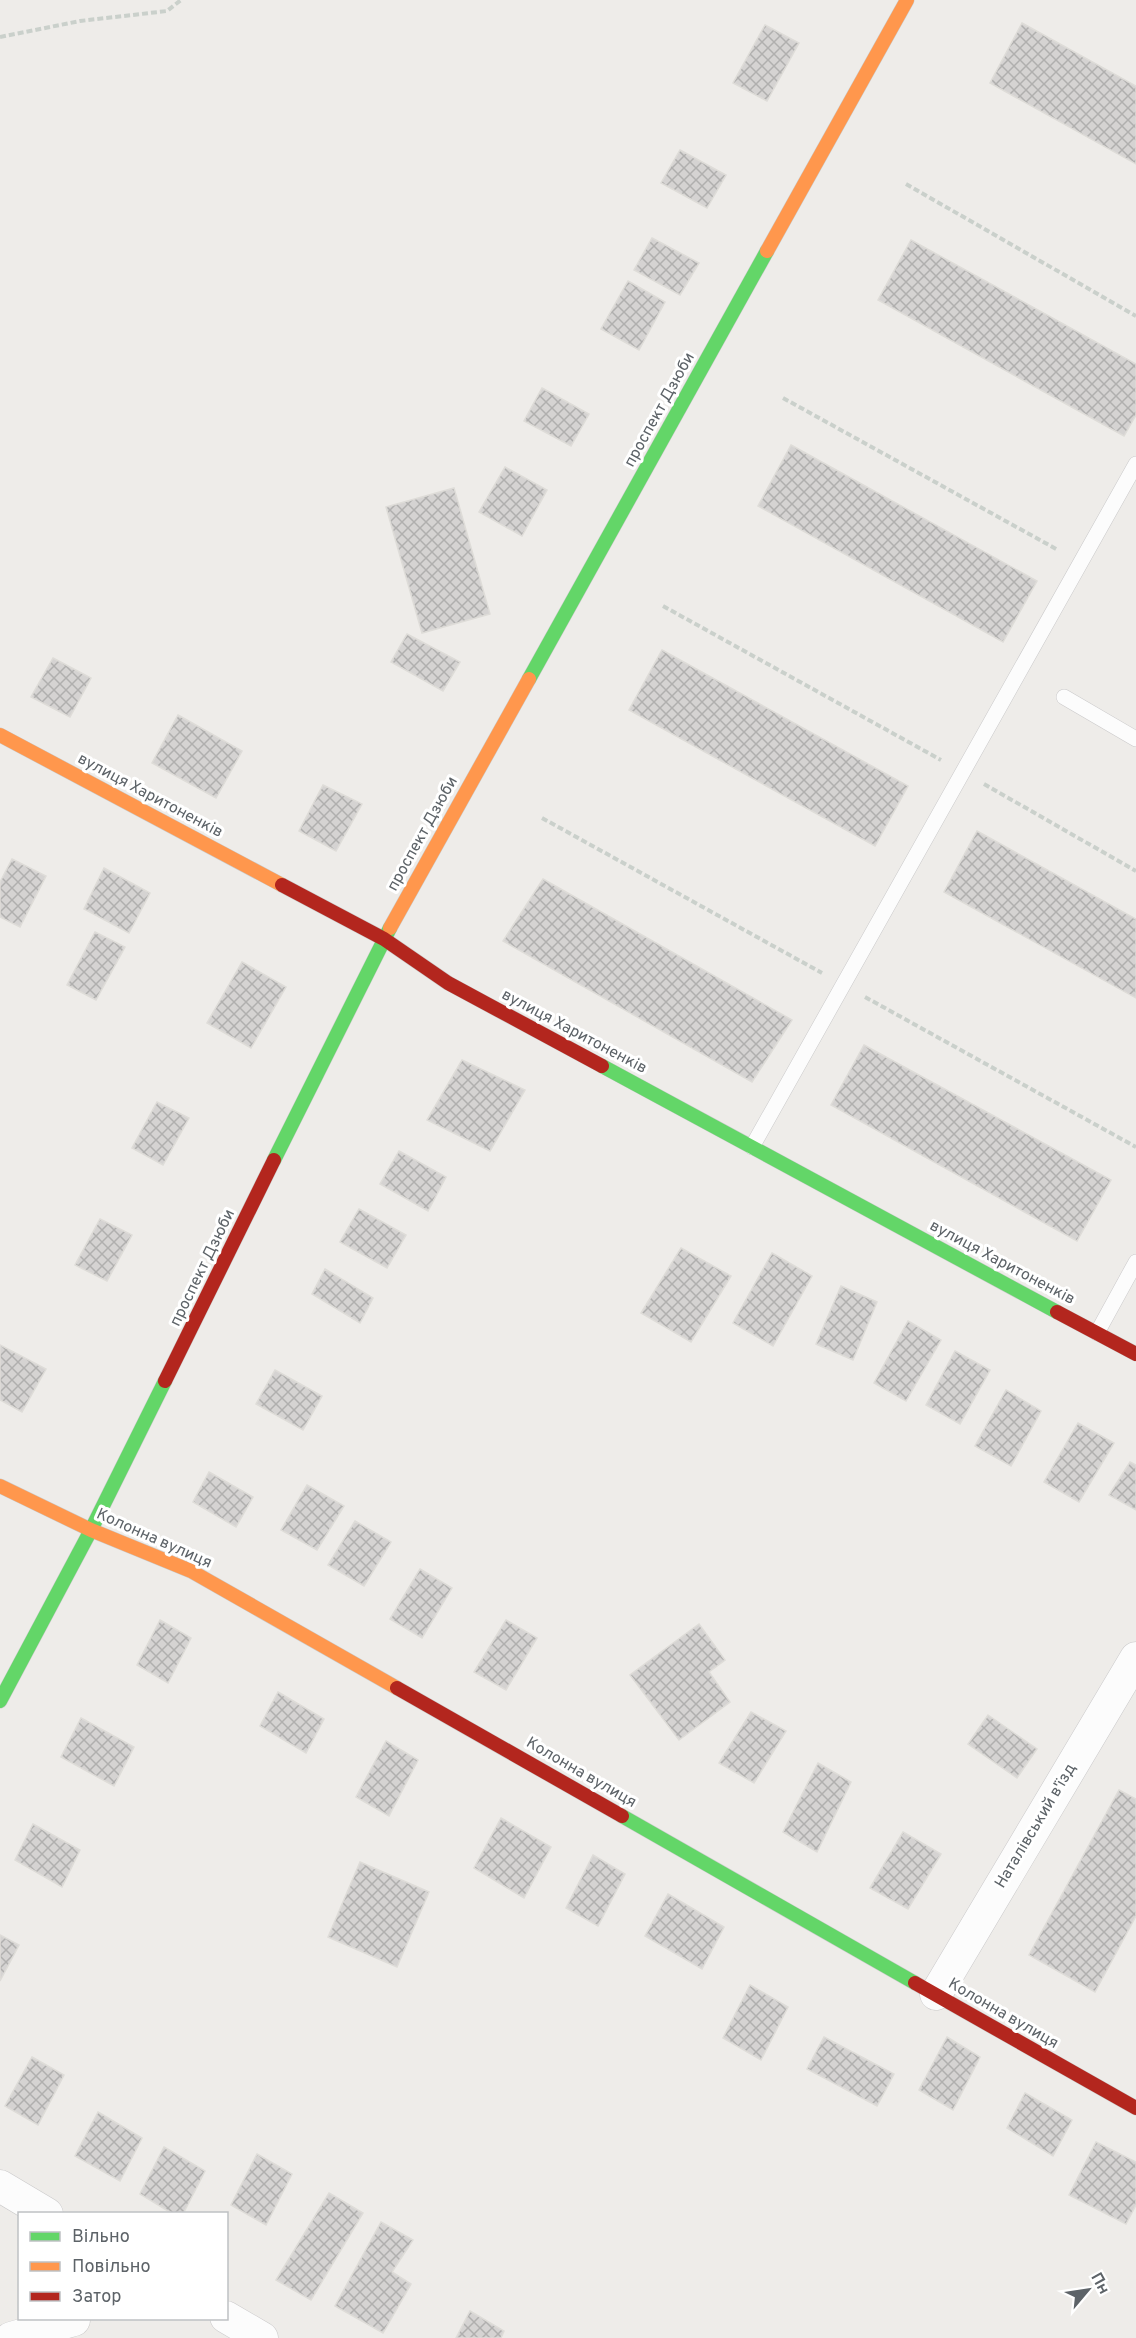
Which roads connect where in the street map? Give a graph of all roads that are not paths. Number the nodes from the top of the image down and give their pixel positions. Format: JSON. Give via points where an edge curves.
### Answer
{"nodes":[{"id":1,"x":908,"y":0,"type":"edge"},
{"id":2,"x":1136,"y":464,"type":"edge"},
{"id":3,"x":1064,"y":697,"type":"dead end"},
{"id":4,"x":0,"y":735,"type":"edge"},
{"id":5,"x":1136,"y":739,"type":"edge"},
{"id":6,"x":384,"y":939,"type":"junction"},
{"id":7,"x":752,"y":1147,"type":"junction"},
{"id":8,"x":1136,"y":1262,"type":"edge"},
{"id":9,"x":1097,"y":1333,"type":"junction"},
{"id":10,"x":1136,"y":1354,"type":"edge"},
{"id":11,"x":0,"y":1486,"type":"edge"},
{"id":12,"x":91,"y":1530,"type":"junction"},
{"id":13,"x":1136,"y":1658,"type":"edge"},
{"id":14,"x":0,"y":1701,"type":"edge"},
{"id":15,"x":936,"y":1994,"type":"junction"},
{"id":16,"x":1136,"y":2108,"type":"edge"},
{"id":17,"x":0,"y":2186,"type":"edge"},
{"id":18,"x":44,"y":2212,"type":"edge"},
{"id":19,"x":228,"y":2319,"type":"edge"},
{"id":20,"x":77,"y":2326,"type":"edge"},
{"id":21,"x":11,"y":2338,"type":"edge"},
{"id":22,"x":262,"y":2338,"type":"edge"}],
"edges":[{"from":1,"to":6,"type":"street","name":"проспект Дзюби"},
{"from":2,"to":7,"type":"lane"},
{"from":3,"to":5,"type":"lane"},
{"from":4,"to":6,"type":"street","name":"вулиця Харитоненків"},
{"from":6,"to":7,"type":"street","name":"вулиця Харитоненків","via":[[448,983]]},
{"from":6,"to":12,"type":"street","name":"проспект Дзюби"},
{"from":7,"to":9,"type":"street","name":"вулиця Харитоненків"},
{"from":8,"to":9,"type":"lane"},
{"from":9,"to":10,"type":"street","name":"вулиця Харитоненків"},
{"from":11,"to":12,"type":"street","name":"Колонна вулиця"},
{"from":12,"to":14,"type":"street","name":"проспект Дзюби"},
{"from":12,"to":15,"type":"street","name":"Колонна вулиця","via":[[191,1571]]},
{"from":13,"to":15,"type":"street","name":"Наталівський в'їзд"},
{"from":15,"to":16,"type":"street","name":"Колонна вулиця"},
{"from":17,"to":18,"type":"street"},
{"from":19,"to":22,"type":"street"},
{"from":20,"to":21,"type":"street"}]}
